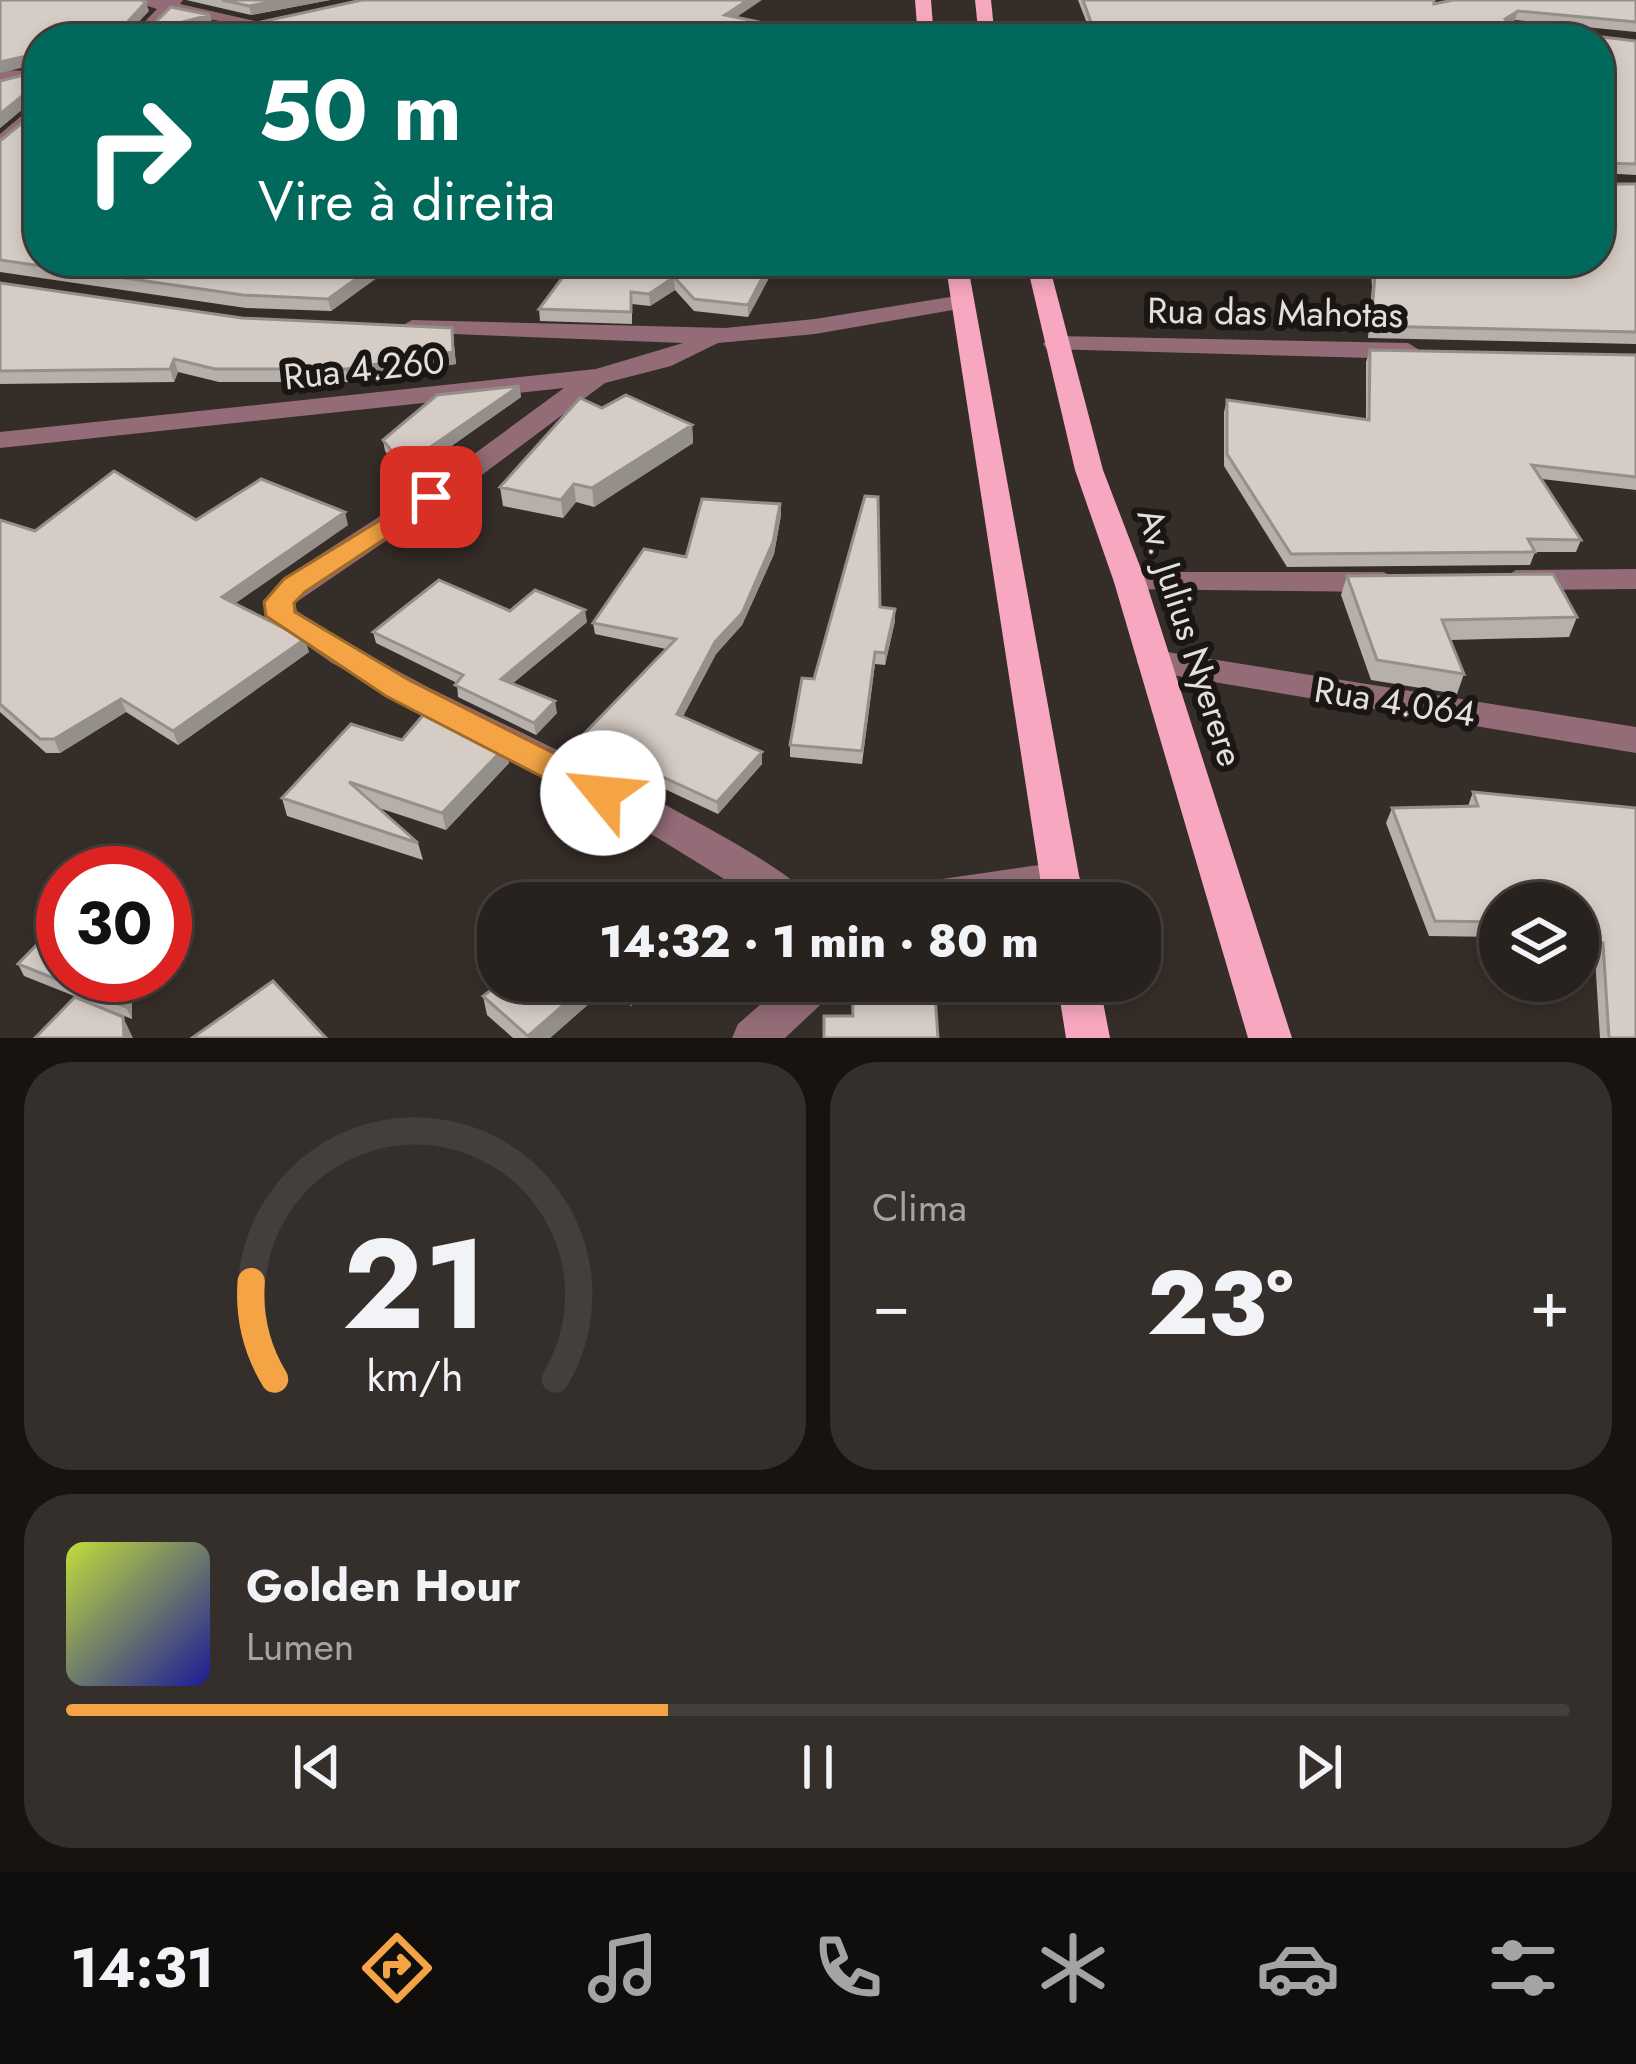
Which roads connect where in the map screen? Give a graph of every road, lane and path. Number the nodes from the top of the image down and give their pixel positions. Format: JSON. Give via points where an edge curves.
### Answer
{"nodes":[{"id":1,"x":137,"y":0,"type":"edge"},
{"id":2,"x":170,"y":3,"type":"edge"},
{"id":3,"x":254,"y":24,"type":"edge"},
{"id":4,"x":24,"y":122,"type":"edge"},
{"id":5,"x":0,"y":146,"type":"edge"},
{"id":6,"x":958,"y":276,"type":"edge"},
{"id":7,"x":1040,"y":276,"type":"edge"},
{"id":8,"x":962,"y":302,"type":"junction"},
{"id":9,"x":379,"y":326,"type":"edge"},
{"id":10,"x":729,"y":334,"type":"junction"},
{"id":11,"x":1056,"y":344,"type":"junction"},
{"id":12,"x":1427,"y":352,"type":"edge"},
{"id":13,"x":596,"y":377,"type":"junction"},
{"id":14,"x":0,"y":440,"type":"edge"},
{"id":15,"x":1636,"y":578,"type":"edge"},
{"id":16,"x":1477,"y":581,"type":"edge"},
{"id":17,"x":1130,"y":582,"type":"junction"},
{"id":18,"x":1409,"y":582,"type":"edge"},
{"id":19,"x":1154,"y":662,"type":"junction"},
{"id":20,"x":1636,"y":740,"type":"edge"},
{"id":21,"x":764,"y":882,"type":"edge"},
{"id":22,"x":1060,"y":882,"type":"edge"},
{"id":23,"x":794,"y":1002,"type":"edge"},
{"id":24,"x":1082,"y":1002,"type":"edge"},
{"id":25,"x":754,"y":1038,"type":"edge"},
{"id":26,"x":1088,"y":1038,"type":"edge"},
{"id":27,"x":1270,"y":1038,"type":"edge"}],
"edges":[{"from":1,"to":2,"type":"street"},
{"from":2,"to":3,"type":"street","via":[[264,22]]},
{"from":4,"to":5,"type":"street"},
{"from":6,"to":8,"type":"main road"},
{"from":7,"to":11,"type":"main road","name":"Av. Julius Nyerere"},
{"from":8,"to":10,"type":"street"},
{"from":8,"to":22,"type":"main road"},
{"from":9,"to":10,"type":"street"},
{"from":10,"to":13,"type":"street","name":"Rua 4.260"},
{"from":11,"to":12,"type":"street","name":"Rua das Mahotas"},
{"from":11,"to":17,"type":"main road","name":"Av. Julius Nyerere"},
{"from":13,"to":14,"type":"street","name":"Rua 4.260"},
{"from":13,"to":21,"type":"street","via":[[295,585],[279,602],[281,616],[398,688]]},
{"from":15,"to":16,"type":"street"},
{"from":17,"to":18,"type":"street"},
{"from":17,"to":19,"type":"main road","name":"Av. Julius Nyerere"},
{"from":19,"to":20,"type":"street","name":"Rua 4.064"},
{"from":19,"to":27,"type":"main road","name":"Av. Julius Nyerere"},
{"from":23,"to":25,"type":"street"},
{"from":24,"to":26,"type":"main road"}]}
